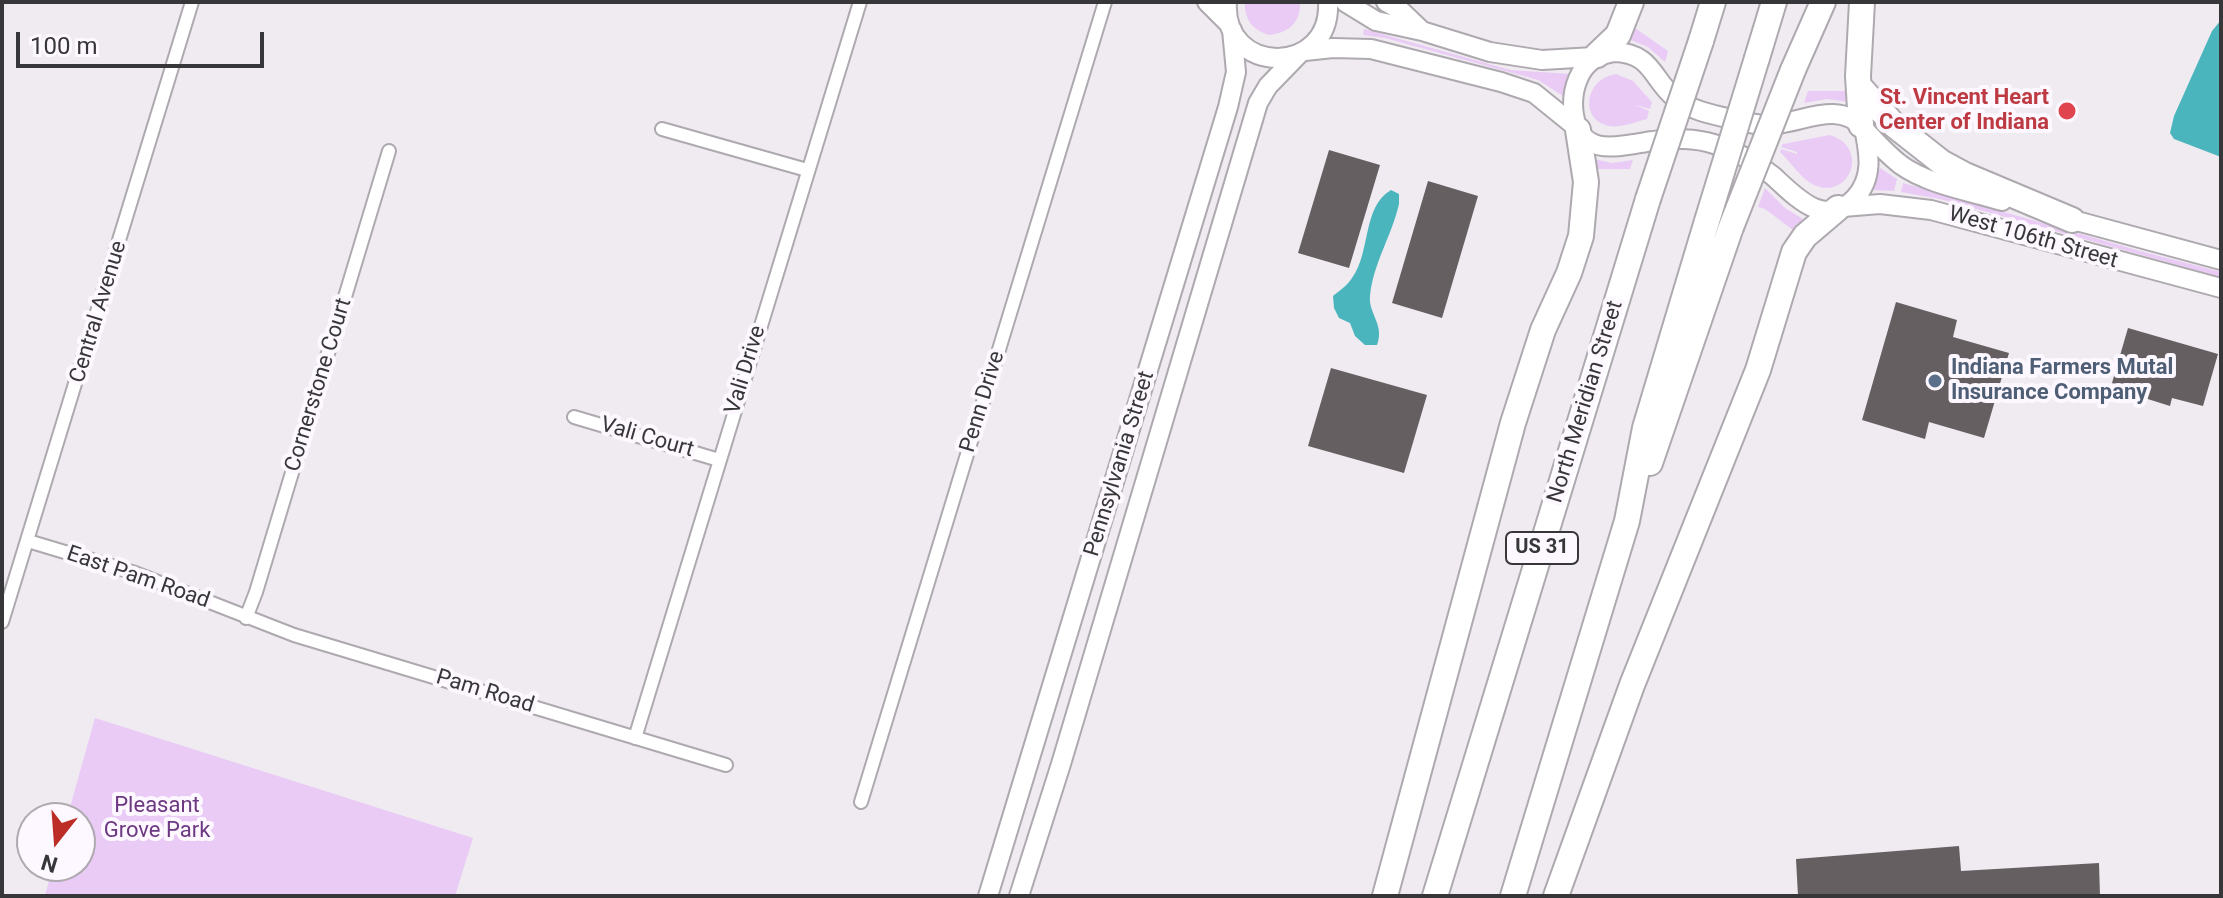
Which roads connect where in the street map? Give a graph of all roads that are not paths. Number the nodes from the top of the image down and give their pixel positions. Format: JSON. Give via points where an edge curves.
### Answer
{"nodes":[{"id":1,"x":192,"y":2,"type":"edge"},
{"id":2,"x":860,"y":2,"type":"edge"},
{"id":3,"x":1105,"y":2,"type":"edge"},
{"id":4,"x":1207,"y":2,"type":"edge"},
{"id":5,"x":1227,"y":2,"type":"edge"},
{"id":6,"x":1328,"y":2,"type":"edge"},
{"id":7,"x":1345,"y":2,"type":"edge"},
{"id":8,"x":1386,"y":2,"type":"edge"},
{"id":9,"x":1631,"y":2,"type":"edge"},
{"id":10,"x":1713,"y":2,"type":"edge"},
{"id":11,"x":1774,"y":2,"type":"edge"},
{"id":12,"x":1823,"y":2,"type":"edge"},
{"id":13,"x":1862,"y":2,"type":"edge"},
{"id":14,"x":1230,"y":27,"type":"junction"},
{"id":15,"x":1422,"y":31,"type":"junction"},
{"id":16,"x":1302,"y":52,"type":"junction"},
{"id":17,"x":1595,"y":56,"type":"junction"},
{"id":18,"x":1859,"y":86,"type":"junction"},
{"id":19,"x":1862,"y":127,"type":"junction"},
{"id":20,"x":662,"y":129,"type":"dead end"},
{"id":21,"x":1577,"y":129,"type":"junction"},
{"id":22,"x":389,"y":151,"type":"dead end"},
{"id":23,"x":807,"y":170,"type":"junction"},
{"id":24,"x":1841,"y":208,"type":"junction"},
{"id":25,"x":2072,"y":220,"type":"junction"},
{"id":26,"x":2221,"y":260,"type":"edge"},
{"id":27,"x":2221,"y":288,"type":"edge"},
{"id":28,"x":574,"y":417,"type":"dead end"},
{"id":29,"x":719,"y":460,"type":"junction"},
{"id":30,"x":1627,"y":521,"type":"junction"},
{"id":31,"x":28,"y":541,"type":"junction"},
{"id":32,"x":246,"y":618,"type":"junction"},
{"id":33,"x":2,"y":622,"type":"edge"},
{"id":34,"x":635,"y":738,"type":"junction"},
{"id":35,"x":726,"y":765,"type":"dead end"},
{"id":36,"x":861,"y":802,"type":"dead end"},
{"id":37,"x":988,"y":896,"type":"edge"},
{"id":38,"x":1019,"y":896,"type":"edge"},
{"id":39,"x":1385,"y":896,"type":"edge"},
{"id":40,"x":1435,"y":896,"type":"edge"},
{"id":41,"x":1513,"y":896,"type":"edge"},
{"id":42,"x":1556,"y":896,"type":"edge"}],
"edges":[{"from":1,"to":31,"type":"street","name":"Central Avenue"},
{"from":2,"to":23,"type":"street","name":"Vali Drive"},
{"from":3,"to":36,"type":"street","name":"Penn Drive"},
{"from":4,"to":14,"type":"street","name":"West 106th Street"},
{"from":5,"to":14,"type":"street","name":"Pennsylvania Street"},
{"from":6,"to":16,"type":"street","name":"Pennsylvania Street","via":[[1325,27]]},
{"from":7,"to":15,"type":"street","via":[[1376,21]]},
{"from":8,"to":15,"type":"street"},
{"from":9,"to":17,"type":"highway","via":[[1618,35]]},
{"from":10,"to":40,"type":"highway","name":"North Meridian Street","number":"US 31","bridge":true},
{"from":11,"to":30,"type":"highway","bridge":true,"via":[[1645,428]]},
{"from":12,"to":30,"type":"highway","bridge":true,"via":[[1731,227]]},
{"from":13,"to":18,"type":"highway"},
{"from":14,"to":16,"type":"street","name":"West 106th Street","via":[[1247,49],[1265,57],[1283,59]]},
{"from":14,"to":37,"type":"street","name":"Pennsylvania Street","via":[[1236,72],[1228,107]]},
{"from":15,"to":17,"type":"street","via":[[1490,52],[1542,60]]},
{"from":16,"to":21,"type":"street","name":"West 106th Street","via":[[1371,49],[1488,78],[1534,93]]},
{"from":16,"to":38,"type":"street","name":"Pennsylvania Street","via":[[1258,103]]},
{"from":17,"to":19,"type":"street","via":[[1622,52],[1636,57],[1676,99],[1719,115],[1765,125],[1833,114]]},
{"from":17,"to":21,"type":"street","via":[[1575,87]]},
{"from":18,"to":19,"type":"highway"},
{"from":18,"to":25,"type":"highway","via":[[1894,125],[1941,162]]},
{"from":19,"to":24,"type":"street","via":[[1870,158],[1867,177],[1854,199]]},
{"from":19,"to":25,"type":"street","name":"West 106th Street","via":[[1902,165],[1923,176]]},
{"from":20,"to":23,"type":"street"},
{"from":21,"to":24,"type":"street","name":"West 106th Street","via":[[1597,145],[1614,149],[1673,140],[1711,143],[1772,175],[1802,203]]},
{"from":21,"to":39,"type":"highway","via":[[1586,182],[1581,236],[1513,423]]},
{"from":22,"to":32,"type":"street","name":"Cornerstone Court"},
{"from":23,"to":29,"type":"street","name":"Vali Drive"},
{"from":24,"to":27,"type":"street","name":"West 106th Street","via":[[1922,208]]},
{"from":24,"to":42,"type":"highway","via":[[1805,236],[1791,259],[1761,362],[1627,699]]},
{"from":25,"to":26,"type":"street","name":"West 106th Street"},
{"from":28,"to":29,"type":"street","name":"Vali Court"},
{"from":29,"to":34,"type":"street","name":"Vali Drive"},
{"from":30,"to":41,"type":"highway"},
{"from":31,"to":32,"type":"street","name":"East Pam Road","via":[[135,573]]},
{"from":31,"to":33,"type":"street","name":"Central Avenue"},
{"from":32,"to":34,"type":"street","name":"Pam Road"},
{"from":34,"to":35,"type":"street","name":"Pam Road"}]}
